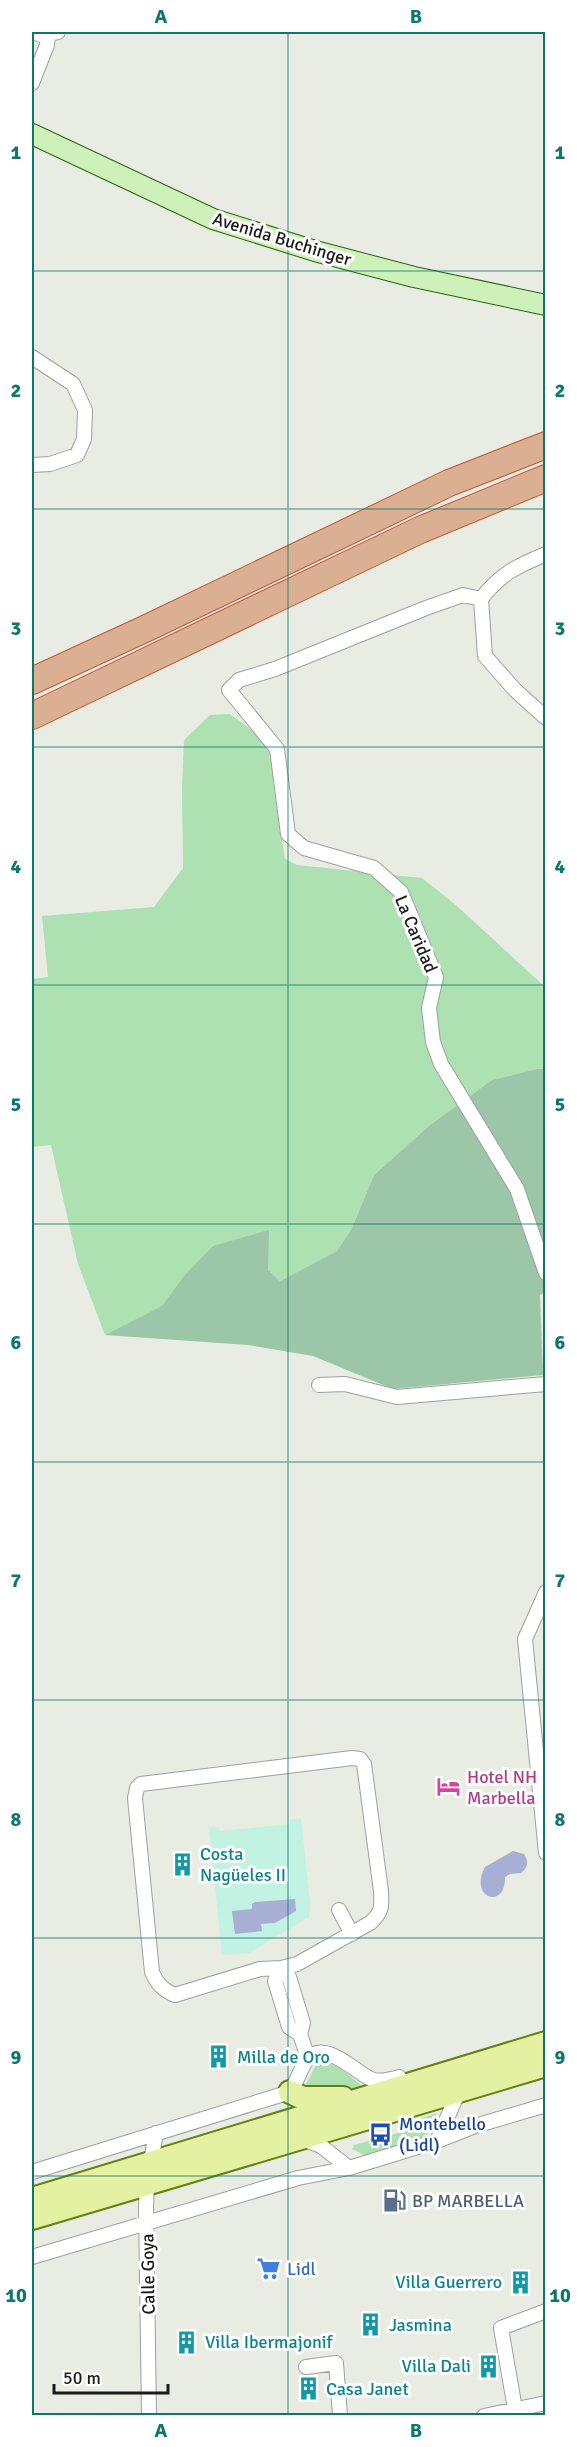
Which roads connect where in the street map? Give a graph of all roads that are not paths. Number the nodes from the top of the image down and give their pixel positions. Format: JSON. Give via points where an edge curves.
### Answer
{"nodes":[{"id":1,"x":34,"y":32,"type":"edge"},
{"id":2,"x":53,"y":33,"type":"edge"},
{"id":3,"x":32,"y":83,"type":"edge"},
{"id":4,"x":32,"y":134,"type":"edge"},
{"id":5,"x":546,"y":305,"type":"edge"},
{"id":6,"x":32,"y":357,"type":"edge"},
{"id":7,"x":546,"y":444,"type":"edge"},
{"id":8,"x":32,"y":465,"type":"edge"},
{"id":9,"x":546,"y":478,"type":"edge"},
{"id":10,"x":546,"y":554,"type":"edge"},
{"id":11,"x":481,"y":598,"type":"junction"},
{"id":12,"x":32,"y":681,"type":"edge"},
{"id":13,"x":32,"y":716,"type":"edge"},
{"id":14,"x":546,"y":718,"type":"edge"},
{"id":15,"x":546,"y":1274,"type":"edge"},
{"id":16,"x":546,"y":1384,"type":"edge"},
{"id":17,"x":319,"y":1385,"type":"dead end"},
{"id":18,"x":546,"y":1592,"type":"edge"},
{"id":19,"x":546,"y":1853,"type":"edge"},
{"id":20,"x":339,"y":1910,"type":"dead end"},
{"id":21,"x":352,"y":1934,"type":"junction"},
{"id":22,"x":281,"y":1968,"type":"junction"},
{"id":23,"x":546,"y":2043,"type":"edge"},
{"id":24,"x":308,"y":2058,"type":"junction"},
{"id":25,"x":546,"y":2065,"type":"edge"},
{"id":26,"x":459,"y":2080,"type":"junction"},
{"id":27,"x":290,"y":2092,"type":"junction"},
{"id":28,"x":362,"y":2099,"type":"junction"},
{"id":29,"x":546,"y":2105,"type":"edge"},
{"id":30,"x":156,"y":2133,"type":"junction"},
{"id":31,"x":300,"y":2139,"type":"junction"},
{"id":32,"x":437,"y":2141,"type":"junction"},
{"id":33,"x":349,"y":2168,"type":"junction"},
{"id":34,"x":32,"y":2172,"type":"edge"},
{"id":35,"x":149,"y":2173,"type":"junction"},
{"id":36,"x":32,"y":2199,"type":"edge"},
{"id":37,"x":32,"y":2218,"type":"edge"},
{"id":38,"x":147,"y":2223,"type":"junction"},
{"id":39,"x":32,"y":2257,"type":"edge"},
{"id":40,"x":546,"y":2311,"type":"edge"},
{"id":41,"x":306,"y":2367,"type":"dead end"},
{"id":42,"x":546,"y":2403,"type":"edge"},
{"id":43,"x":515,"y":2409,"type":"junction"},
{"id":44,"x":149,"y":2415,"type":"edge"},
{"id":45,"x":340,"y":2415,"type":"edge"},
{"id":46,"x":484,"y":2415,"type":"edge"}],
"edges":[{"from":1,"to":2,"type":"street"},
{"from":2,"to":3,"type":"street"},
{"from":4,"to":5,"type":"street","name":"Avenida Buchinger","via":[[213,219],[403,274]]},
{"from":6,"to":8,"type":"street","via":[[73,384],[85,410],[84,439],[77,455]]},
{"from":7,"to":12,"type":"highway","via":[[449,483]]},
{"from":9,"to":13,"type":"highway","via":[[420,530]]},
{"from":10,"to":11,"type":"street","via":[[495,581]]},
{"from":11,"to":14,"type":"street","via":[[485,656]]},
{"from":11,"to":15,"type":"street","name":"La Caridad","via":[[462,595],[426,608],[239,680],[229,690],[277,749],[288,834],[304,848],[374,868],[401,892],[436,977],[429,1008],[433,1042],[441,1064],[517,1189]]},
{"from":16,"to":17,"type":"street","via":[[397,1397],[345,1384]]},
{"from":18,"to":19,"type":"street","via":[[525,1639]]},
{"from":20,"to":21,"type":"street"},
{"from":21,"to":22,"type":"street","via":[[297,1964]]},
{"from":21,"to":22,"type":"street","via":[[379,1915],[382,1907],[364,1764],[360,1759],[141,1784],[135,1798],[150,1897],[156,1981],[175,1995],[260,1969]]},
{"from":22,"to":24,"type":"street","via":[[289,1977],[303,2023],[300,2034]]},
{"from":23,"to":26,"type":"main road"},
{"from":24,"to":26,"type":"street","via":[[316,2054],[334,2055],[373,2080],[384,2081],[438,2065]]},
{"from":24,"to":27,"type":"street"},
{"from":25,"to":26,"type":"main road"},
{"from":26,"to":28,"type":"main road"},
{"from":26,"to":31,"type":"main road"},
{"from":26,"to":32,"type":"street"},
{"from":27,"to":28,"type":"main road","via":[[303,2098]]},
{"from":27,"to":30,"type":"street"},
{"from":28,"to":35,"type":"main road"},
{"from":29,"to":32,"type":"street"},
{"from":30,"to":34,"type":"street"},
{"from":30,"to":35,"type":"street","name":"Calle Goya"},
{"from":31,"to":33,"type":"street","via":[[321,2146]]},
{"from":31,"to":35,"type":"main road"},
{"from":32,"to":33,"type":"street"},
{"from":33,"to":38,"type":"street","via":[[298,2178]]},
{"from":35,"to":36,"type":"main road"},
{"from":35,"to":37,"type":"main road"},
{"from":35,"to":38,"type":"street","name":"Calle Goya"},
{"from":38,"to":39,"type":"street"},
{"from":38,"to":44,"type":"street","name":"Calle Goya"},
{"from":40,"to":43,"type":"street","via":[[501,2328]]},
{"from":41,"to":45,"type":"street","via":[[336,2363]]},
{"from":42,"to":43,"type":"street"},
{"from":43,"to":46,"type":"street"}]}
